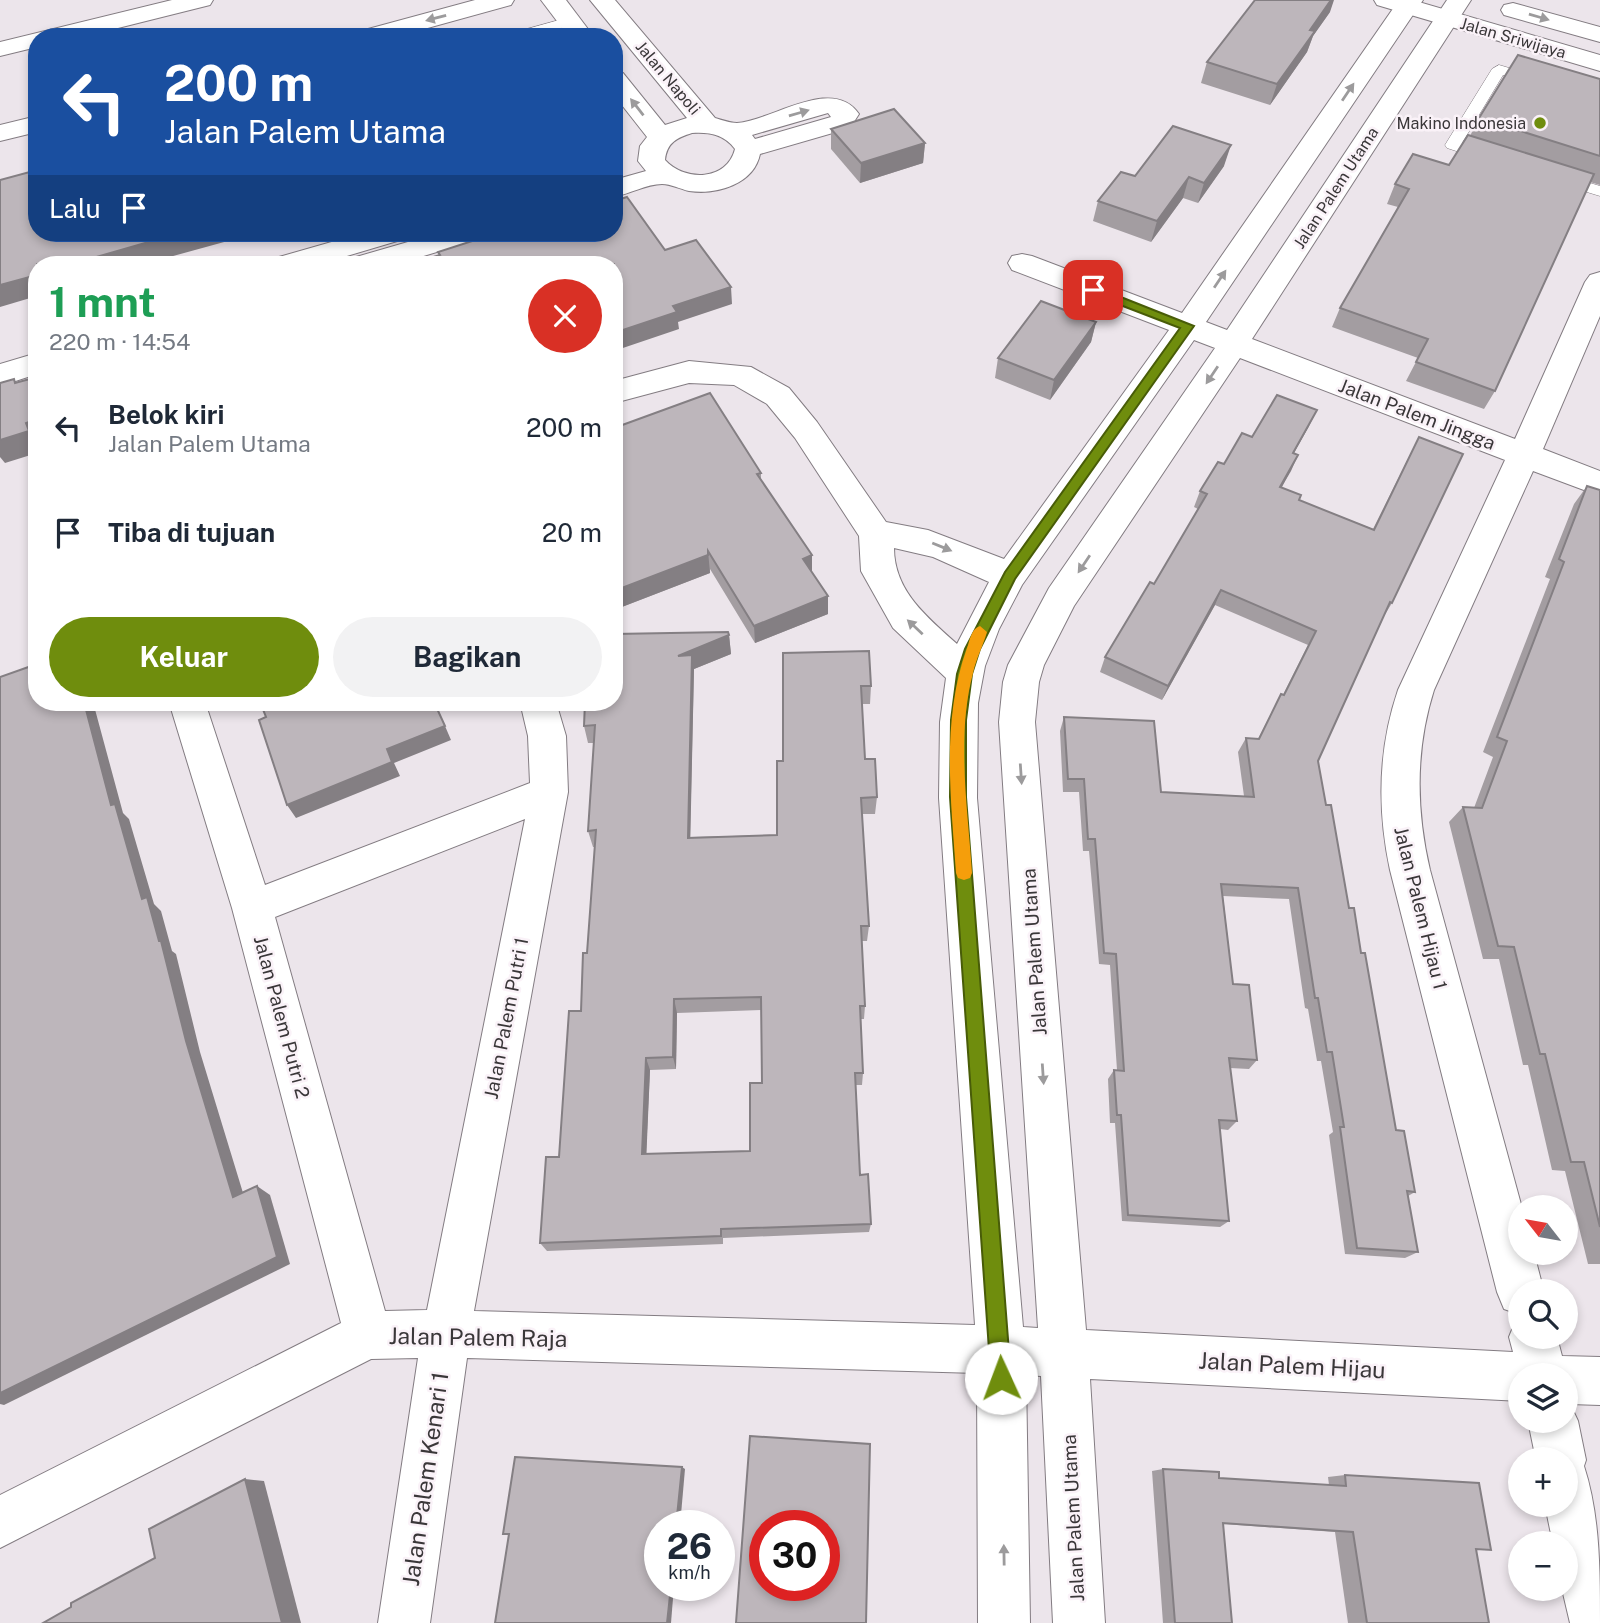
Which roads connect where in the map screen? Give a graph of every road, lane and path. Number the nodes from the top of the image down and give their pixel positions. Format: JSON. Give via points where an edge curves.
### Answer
{"nodes":[{"id":1,"x":201,"y":0,"type":"edge"},
{"id":2,"x":502,"y":0,"type":"edge"},
{"id":3,"x":553,"y":0,"type":"edge"},
{"id":4,"x":602,"y":0,"type":"edge"},
{"id":5,"x":1490,"y":4,"type":"dead end"},
{"id":6,"x":1400,"y":7,"type":"edge"},
{"id":7,"x":1448,"y":17,"type":"edge"},
{"id":8,"x":87,"y":28,"type":"edge"},
{"id":9,"x":399,"y":28,"type":"edge"},
{"id":10,"x":575,"y":28,"type":"edge"},
{"id":11,"x":1600,"y":35,"type":"edge"},
{"id":12,"x":28,"y":42,"type":"edge"},
{"id":13,"x":0,"y":49,"type":"edge"},
{"id":14,"x":1600,"y":63,"type":"edge"},
{"id":15,"x":1547,"y":83,"type":"edge"},
{"id":16,"x":623,"y":94,"type":"edge"},
{"id":17,"x":706,"y":125,"type":"junction"},
{"id":18,"x":28,"y":126,"type":"edge"},
{"id":19,"x":0,"y":133,"type":"edge"},
{"id":20,"x":658,"y":156,"type":"junction"},
{"id":21,"x":1507,"y":162,"type":"edge"},
{"id":22,"x":623,"y":165,"type":"edge"},
{"id":23,"x":1547,"y":174,"type":"edge"},
{"id":24,"x":623,"y":182,"type":"edge"},
{"id":25,"x":1600,"y":191,"type":"edge"},
{"id":26,"x":364,"y":242,"type":"edge"},
{"id":27,"x":440,"y":242,"type":"edge"},
{"id":28,"x":316,"y":256,"type":"edge"},
{"id":29,"x":393,"y":256,"type":"edge"},
{"id":30,"x":1022,"y":263,"type":"dead end"},
{"id":31,"x":1600,"y":282,"type":"edge"},
{"id":32,"x":1188,"y":326,"type":"junction"},
{"id":33,"x":28,"y":343,"type":"edge"},
{"id":34,"x":1234,"y":343,"type":"junction"},
{"id":35,"x":0,"y":351,"type":"edge"},
{"id":36,"x":28,"y":366,"type":"edge"},
{"id":37,"x":0,"y":374,"type":"edge"},
{"id":38,"x":623,"y":390,"type":"edge"},
{"id":39,"x":1525,"y":455,"type":"junction"},
{"id":40,"x":1600,"y":484,"type":"edge"},
{"id":41,"x":876,"y":534,"type":"junction"},
{"id":42,"x":1010,"y":576,"type":"junction"},
{"id":43,"x":965,"y":674,"type":"junction"},
{"id":44,"x":190,"y":711,"type":"edge"},
{"id":45,"x":540,"y":711,"type":"edge"},
{"id":46,"x":548,"y":792,"type":"junction"},
{"id":47,"x":252,"y":908,"type":"junction"},
{"id":48,"x":1518,"y":1279,"type":"edge"},
{"id":49,"x":446,"y":1334,"type":"junction"},
{"id":50,"x":368,"y":1335,"type":"junction"},
{"id":51,"x":1001,"y":1350,"type":"junction"},
{"id":52,"x":1064,"y":1354,"type":"junction"},
{"id":53,"x":1508,"y":1376,"type":"edge"},
{"id":54,"x":1578,"y":1380,"type":"edge"},
{"id":55,"x":1600,"y":1381,"type":"edge"},
{"id":56,"x":1573,"y":1517,"type":"edge"},
{"id":57,"x":0,"y":1522,"type":"edge"},
{"id":58,"x":404,"y":1623,"type":"edge"},
{"id":59,"x":1004,"y":1623,"type":"edge"},
{"id":60,"x":1079,"y":1623,"type":"edge"},
{"id":61,"x":1596,"y":1623,"type":"edge"}],
"edges":[{"from":1,"to":8,"type":"street"},
{"from":2,"to":9,"type":"street","one_way":true},
{"from":3,"to":10,"type":"street"},
{"from":4,"to":17,"type":"street","name":"Jalan Napoli"},
{"from":5,"to":11,"type":"street","name":"Jalan Sriwijaya","one_way":true},
{"from":6,"to":7,"type":"street","name":"Jalan Sriwijaya"},
{"from":32,"to":6,"type":"street","one_way":true},
{"from":7,"to":14,"type":"street","name":"Jalan Sriwijaya"},
{"from":7,"to":34,"type":"street","name":"Jalan Palem Utama"},
{"from":12,"to":13,"type":"street"},
{"from":15,"to":21,"type":"lane","via":[[1499,69],[1453,145]]},
{"from":20,"to":16,"type":"street","one_way":true},
{"from":17,"to":20,"type":"street","name":"Jalan Napoli","via":[[681,127]]},
{"from":17,"to":20,"type":"street","name":"Jalan Napoli","via":[[741,141],[747,159],[741,168],[716,181],[684,182]]},
{"from":18,"to":19,"type":"street"},
{"from":20,"to":22,"type":"street","name":"Jalan Napoli"},
{"from":20,"to":24,"type":"street","name":"Jalan Napoli"},
{"from":23,"to":25,"type":"lane"},
{"from":26,"to":28,"type":"street"},
{"from":27,"to":29,"type":"street"},
{"from":30,"to":32,"type":"street"},
{"from":31,"to":39,"type":"street","name":"Jalan Palem Hijau 1"},
{"from":32,"to":34,"type":"street"},
{"from":32,"to":42,"type":"street"},
{"from":33,"to":35,"type":"street"},
{"from":34,"to":39,"type":"street","name":"Jalan Palem Jingga"},
{"from":34,"to":52,"type":"street","name":"Jalan Palem Utama","one_way":true,"via":[[1061,598],[1021,682],[1018,736]]},
{"from":36,"to":37,"type":"street"},
{"from":38,"to":41,"type":"street","via":[[689,372],[740,375],[767,388],[806,430]]},
{"from":39,"to":40,"type":"street","name":"Jalan Palem Jingga"},
{"from":39,"to":48,"type":"street","name":"Jalan Palem Hijau 1","via":[[1412,705],[1399,785],[1400,830],[1409,870]]},
{"from":41,"to":42,"type":"street","one_way":true,"via":[[905,535],[935,544]]},
{"from":43,"to":41,"type":"street","one_way":true,"via":[[905,618],[878,571]]},
{"from":42,"to":43,"type":"street","via":[[988,614]]},
{"from":43,"to":51,"type":"street","via":[[958,797]]},
{"from":44,"to":47,"type":"street","name":"Jalan Palem Putri 2"},
{"from":45,"to":46,"type":"street","name":"Jalan Palem Putri 1","via":[[547,736]]},
{"from":46,"to":47,"type":"street"},
{"from":46,"to":49,"type":"street","name":"Jalan Palem Putri 1"},
{"from":47,"to":50,"type":"street","name":"Jalan Palem Putri 2"},
{"from":49,"to":50,"type":"street","name":"Jalan Palem Raja"},
{"from":49,"to":51,"type":"street","name":"Jalan Palem Raja"},
{"from":49,"to":58,"type":"street","name":"Jalan Palem Kenari 1"},
{"from":50,"to":57,"type":"street","name":"Jalan Palem Raja"},
{"from":51,"to":52,"type":"street","name":"Jalan Palem Raja"},
{"from":59,"to":51,"type":"street","one_way":true},
{"from":52,"to":53,"type":"street","name":"Jalan Palem Hijau"},
{"from":52,"to":60,"type":"street","name":"Jalan Palem Utama"},
{"from":54,"to":55,"type":"street"},
{"from":56,"to":61,"type":"street"}]}
